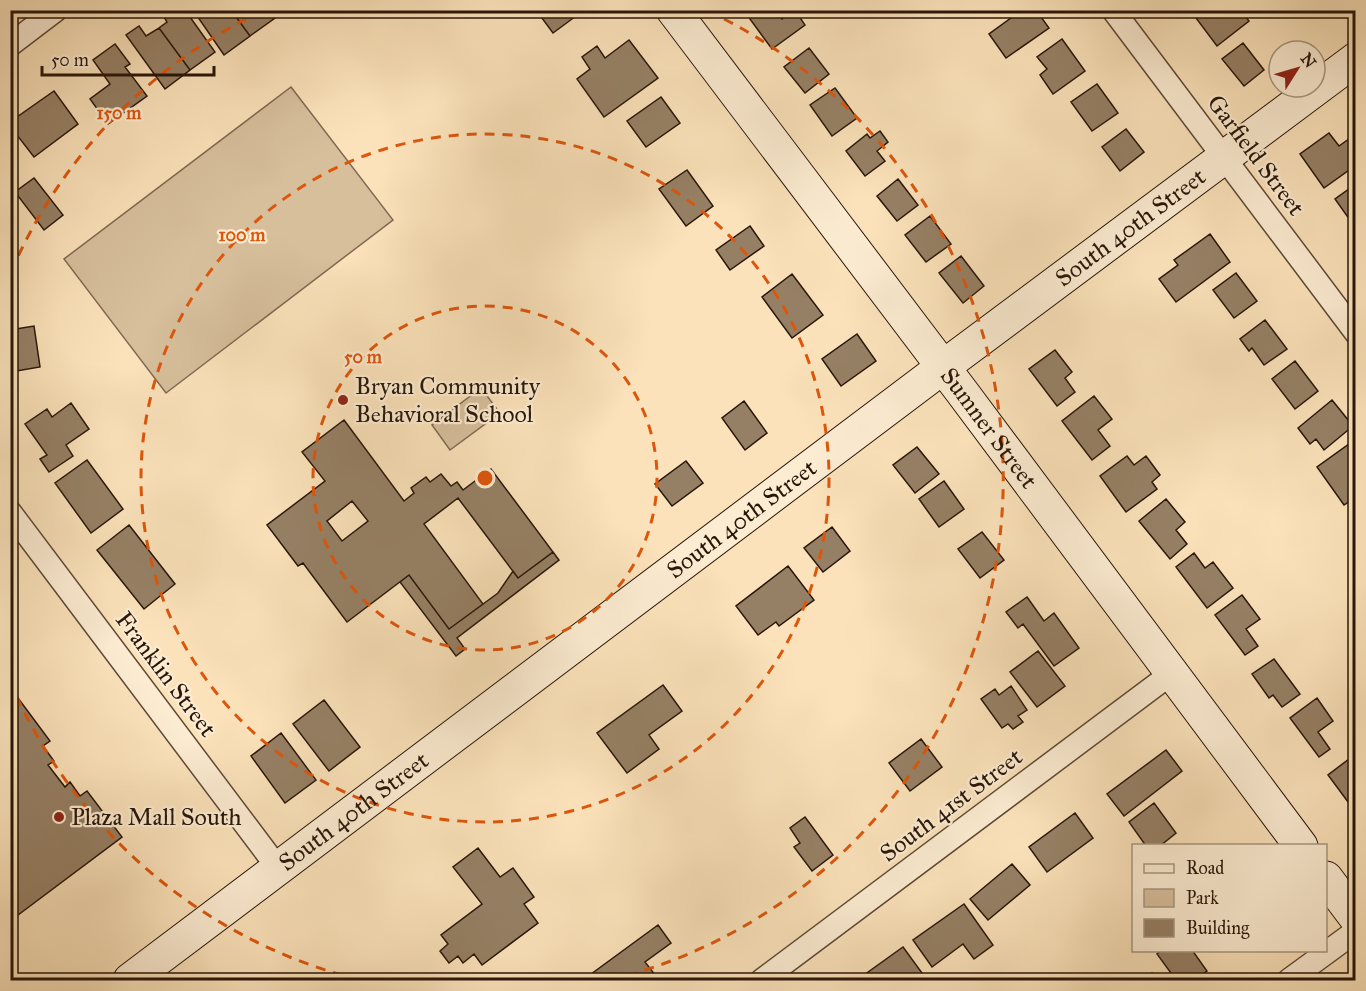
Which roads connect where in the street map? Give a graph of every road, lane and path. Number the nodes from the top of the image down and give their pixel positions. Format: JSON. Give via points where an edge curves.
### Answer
{"nodes":[{"id":1,"x":56,"y":10,"type":"edge"},
{"id":2,"x":673,"y":10,"type":"edge"},
{"id":3,"x":1113,"y":10,"type":"edge"},
{"id":4,"x":10,"y":45,"type":"edge"},
{"id":5,"x":1356,"y":59,"type":"edge"},
{"id":6,"x":1224,"y":158,"type":"junction"},
{"id":7,"x":1356,"y":333,"type":"edge"},
{"id":8,"x":943,"y":367,"type":"junction"},
{"id":9,"x":10,"y":512,"type":"edge"},
{"id":10,"x":1172,"y":673,"type":"junction"},
{"id":11,"x":1300,"y":844,"type":"edge"},
{"id":12,"x":278,"y":868,"type":"junction"},
{"id":13,"x":1327,"y":879,"type":"edge"},
{"id":14,"x":1356,"y":918,"type":"edge"},
{"id":15,"x":1356,"y":931,"type":"edge"},
{"id":16,"x":130,"y":981,"type":"edge"},
{"id":17,"x":762,"y":981,"type":"edge"},
{"id":18,"x":1289,"y":981,"type":"edge"}],
"edges":[{"from":1,"to":4,"type":"street"},
{"from":2,"to":8,"type":"main road","name":"Sumner Street"},
{"from":3,"to":6,"type":"street","name":"Garfield Street"},
{"from":5,"to":6,"type":"main road","name":"South 40th Street"},
{"from":6,"to":7,"type":"street","name":"Garfield Street"},
{"from":6,"to":8,"type":"main road","name":"South 40th Street"},
{"from":8,"to":10,"type":"main road","name":"Sumner Street"},
{"from":8,"to":12,"type":"main road","name":"South 40th Street"},
{"from":9,"to":12,"type":"street","name":"Franklin Street"},
{"from":10,"to":11,"type":"main road","name":"Sumner Street"},
{"from":10,"to":17,"type":"street","name":"South 41st Street"},
{"from":12,"to":16,"type":"main road","name":"South 40th Street"},
{"from":13,"to":14,"type":"main road"},
{"from":15,"to":18,"type":"street"}]}
